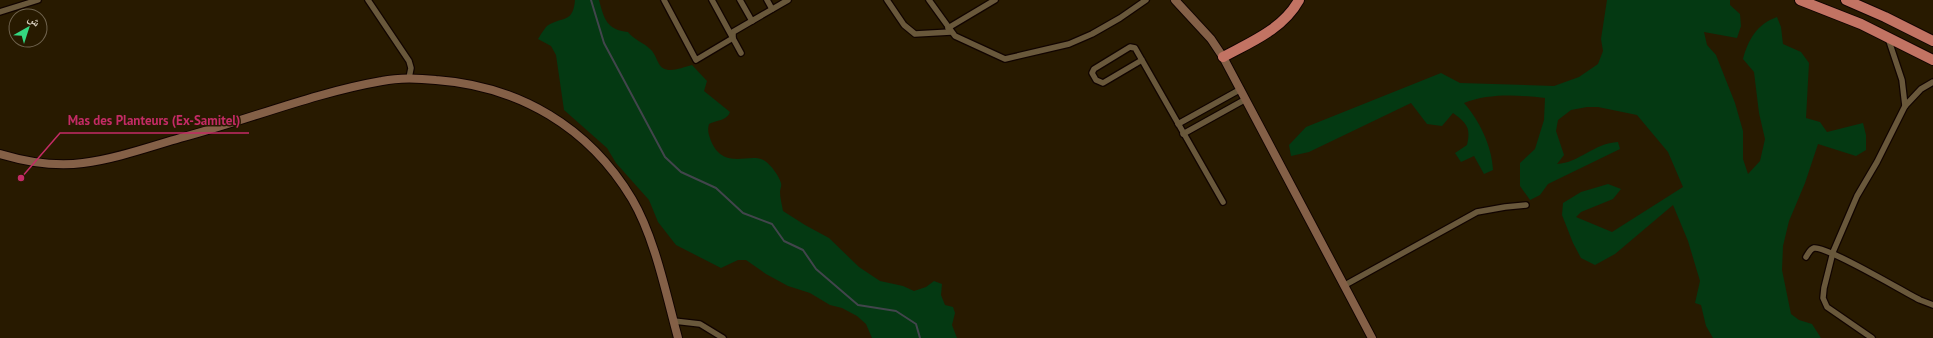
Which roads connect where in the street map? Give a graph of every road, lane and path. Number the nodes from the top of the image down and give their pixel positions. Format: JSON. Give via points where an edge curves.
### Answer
{"nodes":[{"id":1,"x":38,"y":0,"type":"edge"},
{"id":2,"x":368,"y":0,"type":"edge"},
{"id":3,"x":664,"y":0,"type":"edge"},
{"id":4,"x":712,"y":0,"type":"edge"},
{"id":5,"x":740,"y":0,"type":"edge"},
{"id":6,"x":767,"y":0,"type":"edge"},
{"id":7,"x":788,"y":0,"type":"edge"},
{"id":8,"x":887,"y":0,"type":"edge"},
{"id":9,"x":929,"y":0,"type":"edge"},
{"id":10,"x":995,"y":0,"type":"edge"},
{"id":11,"x":1146,"y":0,"type":"edge"},
{"id":12,"x":1175,"y":0,"type":"edge"},
{"id":13,"x":1299,"y":0,"type":"edge"},
{"id":14,"x":1800,"y":0,"type":"edge"},
{"id":15,"x":1846,"y":0,"type":"edge"},
{"id":16,"x":772,"y":9,"type":"junction"},
{"id":17,"x":0,"y":12,"type":"edge"},
{"id":18,"x":752,"y":21,"type":"junction"},
{"id":19,"x":950,"y":30,"type":"junction"},
{"id":20,"x":1887,"y":36,"type":"junction"},
{"id":21,"x":733,"y":38,"type":"junction"},
{"id":22,"x":1933,"y":41,"type":"edge"},
{"id":23,"x":741,"y":53,"type":"dead end"},
{"id":24,"x":1223,"y":57,"type":"junction"},
{"id":25,"x":1142,"y":60,"type":"junction"},
{"id":26,"x":1933,"y":60,"type":"edge"},
{"id":27,"x":409,"y":78,"type":"junction"},
{"id":28,"x":1933,"y":82,"type":"edge"},
{"id":29,"x":1241,"y":89,"type":"junction"},
{"id":30,"x":1246,"y":99,"type":"junction"},
{"id":31,"x":1905,"y":106,"type":"junction"},
{"id":32,"x":1178,"y":124,"type":"junction"},
{"id":33,"x":1183,"y":134,"type":"junction"},
{"id":34,"x":0,"y":154,"type":"edge"},
{"id":35,"x":1223,"y":202,"type":"dead end"},
{"id":36,"x":1526,"y":205,"type":"dead end"},
{"id":37,"x":1833,"y":252,"type":"junction"},
{"id":38,"x":1806,"y":257,"type":"dead end"},
{"id":39,"x":1345,"y":285,"type":"junction"},
{"id":40,"x":1933,"y":305,"type":"edge"},
{"id":41,"x":674,"y":321,"type":"junction"},
{"id":42,"x":678,"y":338,"type":"edge"},
{"id":43,"x":723,"y":338,"type":"edge"},
{"id":44,"x":1372,"y":338,"type":"edge"},
{"id":45,"x":1872,"y":338,"type":"edge"}],
"edges":[{"from":1,"to":17,"type":"street"},
{"from":2,"to":27,"type":"street","via":[[409,61]]},
{"from":3,"to":21,"type":"street","via":[[696,60]]},
{"from":4,"to":21,"type":"street"},
{"from":5,"to":18,"type":"street"},
{"from":6,"to":16,"type":"street"},
{"from":7,"to":16,"type":"street"},
{"from":8,"to":19,"type":"street","via":[[904,25],[915,34]]},
{"from":9,"to":19,"type":"street"},
{"from":10,"to":19,"type":"street"},
{"from":11,"to":19,"type":"street","via":[[1120,18],[1075,41],[1005,59],[961,39]]},
{"from":12,"to":24,"type":"main road","via":[[1208,35]]},
{"from":13,"to":24,"type":"highway","via":[[1285,20],[1268,33]]},
{"from":14,"to":20,"type":"highway"},
{"from":15,"to":22,"type":"highway"},
{"from":16,"to":18,"type":"street"},
{"from":18,"to":21,"type":"street","via":[[733,32]]},
{"from":20,"to":26,"type":"highway"},
{"from":20,"to":31,"type":"street","via":[[1902,80]]},
{"from":21,"to":23,"type":"street"},
{"from":24,"to":29,"type":"main road"},
{"from":25,"to":25,"type":"street","via":[[1132,46],[1094,69],[1092,73],[1096,80],[1103,83]]},
{"from":25,"to":32,"type":"street"},
{"from":27,"to":34,"type":"main road","via":[[382,80],[317,96],[216,129],[83,163],[52,164],[25,161]]},
{"from":27,"to":41,"type":"main road","via":[[480,86],[519,98],[554,117],[588,144],[635,205],[647,230]]},
{"from":28,"to":31,"type":"street","via":[[1921,89]]},
{"from":29,"to":30,"type":"main road"},
{"from":29,"to":32,"type":"street"},
{"from":30,"to":33,"type":"street"},
{"from":30,"to":39,"type":"main road"},
{"from":31,"to":37,"type":"street","via":[[1857,196]]},
{"from":32,"to":33,"type":"street"},
{"from":33,"to":35,"type":"street"},
{"from":36,"to":39,"type":"street","via":[[1477,212]]},
{"from":37,"to":38,"type":"street","via":[[1814,248]]},
{"from":37,"to":40,"type":"street"},
{"from":37,"to":45,"type":"street","via":[[1822,298],[1827,307],[1838,316]]},
{"from":39,"to":44,"type":"main road"},
{"from":41,"to":42,"type":"main road"},
{"from":41,"to":43,"type":"street","via":[[700,324]]}]}
